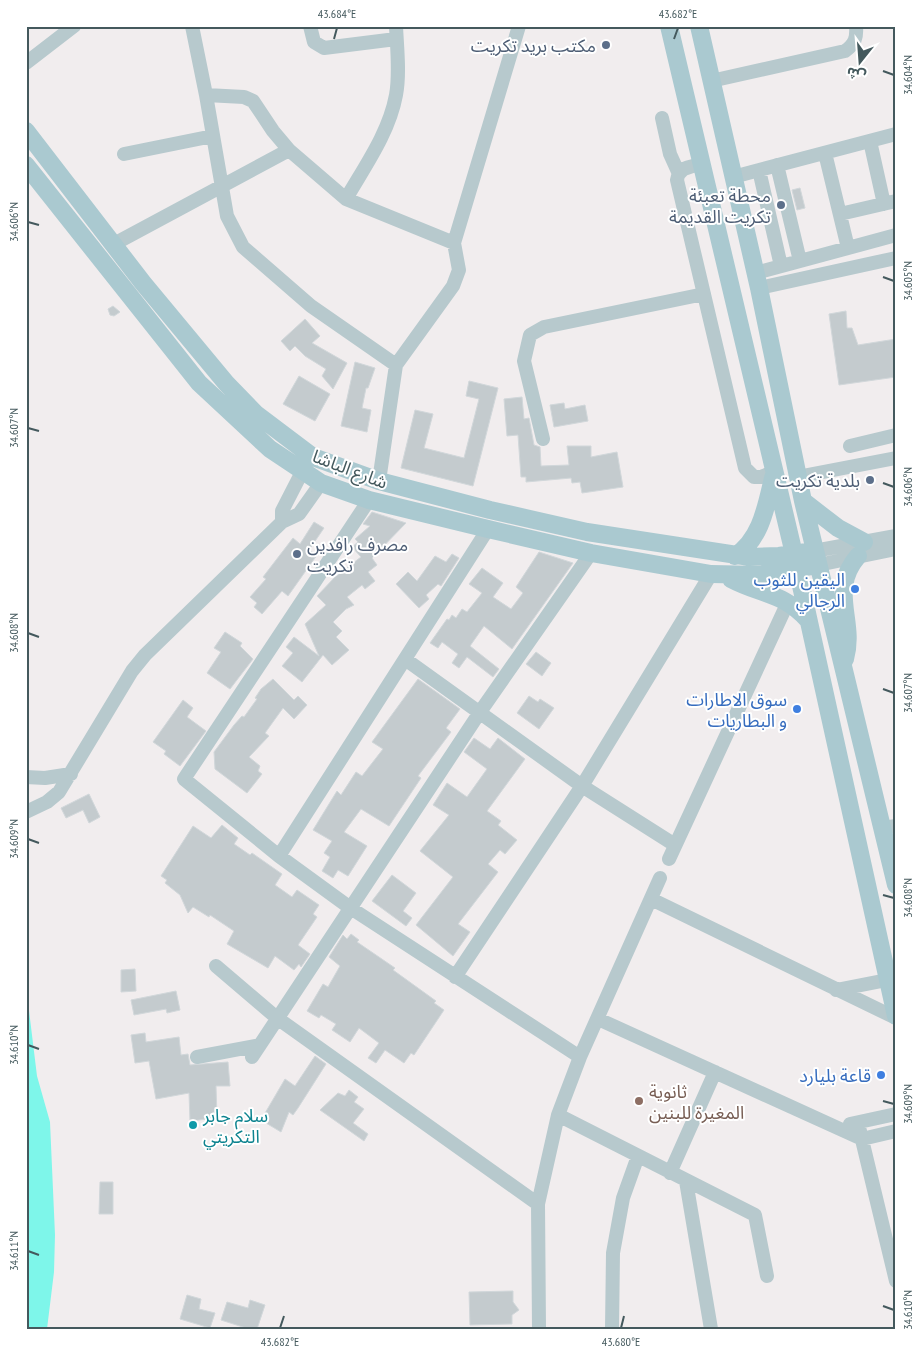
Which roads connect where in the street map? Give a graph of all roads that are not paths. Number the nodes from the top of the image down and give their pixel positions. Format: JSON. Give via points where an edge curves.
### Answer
{"nodes":[{"id":1,"x":74,"y":26,"type":"edge"},
{"id":2,"x":192,"y":26,"type":"edge"},
{"id":3,"x":310,"y":26,"type":"edge"},
{"id":4,"x":519,"y":26,"type":"edge"},
{"id":5,"x":669,"y":26,"type":"edge"},
{"id":6,"x":699,"y":26,"type":"edge"},
{"id":7,"x":856,"y":26,"type":"edge"},
{"id":8,"x":396,"y":33,"type":"edge"},
{"id":9,"x":26,"y":64,"type":"edge"},
{"id":10,"x":711,"y":81,"type":"junction"},
{"id":11,"x":206,"y":95,"type":"junction"},
{"id":12,"x":662,"y":118,"type":"dead end"},
{"id":13,"x":26,"y":131,"type":"edge"},
{"id":14,"x":896,"y":134,"type":"edge"},
{"id":15,"x":213,"y":136,"type":"junction"},
{"id":16,"x":870,"y":141,"type":"junction"},
{"id":17,"x":289,"y":150,"type":"junction"},
{"id":18,"x":825,"y":153,"type":"junction"},
{"id":19,"x":124,"y":154,"type":"dead end"},
{"id":20,"x":700,"y":164,"type":"junction"},
{"id":21,"x":777,"y":165,"type":"junction"},
{"id":22,"x":26,"y":166,"type":"edge"},
{"id":23,"x":759,"y":170,"type":"junction"},
{"id":24,"x":678,"y":174,"type":"junction"},
{"id":25,"x":733,"y":177,"type":"junction"},
{"id":26,"x":221,"y":186,"type":"junction"},
{"id":27,"x":346,"y":199,"type":"junction"},
{"id":28,"x":890,"y":202,"type":"edge"},
{"id":29,"x":840,"y":214,"type":"junction"},
{"id":30,"x":896,"y":235,"type":"edge"},
{"id":31,"x":454,"y":243,"type":"junction"},
{"id":32,"x":114,"y":244,"type":"junction"},
{"id":33,"x":848,"y":248,"type":"junction"},
{"id":34,"x":896,"y":258,"type":"edge"},
{"id":35,"x":798,"y":262,"type":"junction"},
{"id":36,"x":781,"y":266,"type":"junction"},
{"id":37,"x":800,"y":279,"type":"junction"},
{"id":38,"x":757,"y":281,"type":"junction"},
{"id":39,"x":704,"y":294,"type":"junction"},
{"id":40,"x":396,"y":365,"type":"junction"},
{"id":41,"x":896,"y":435,"type":"edge"},
{"id":42,"x":543,"y":439,"type":"dead end"},
{"id":43,"x":850,"y":446,"type":"dead end"},
{"id":44,"x":896,"y":458,"type":"edge"},
{"id":45,"x":302,"y":472,"type":"junction"},
{"id":46,"x":773,"y":474,"type":"junction"},
{"id":47,"x":797,"y":477,"type":"junction"},
{"id":48,"x":380,"y":481,"type":"junction"},
{"id":49,"x":321,"y":483,"type":"junction"},
{"id":50,"x":368,"y":500,"type":"junction"},
{"id":51,"x":803,"y":501,"type":"junction"},
{"id":52,"x":282,"y":522,"type":"junction"},
{"id":53,"x":488,"y":529,"type":"junction"},
{"id":54,"x":896,"y":536,"type":"edge"},
{"id":55,"x":861,"y":549,"type":"junction"},
{"id":56,"x":896,"y":549,"type":"edge"},
{"id":57,"x":591,"y":553,"type":"junction"},
{"id":58,"x":735,"y":556,"type":"junction"},
{"id":59,"x":816,"y":558,"type":"junction"},
{"id":60,"x":795,"y":562,"type":"junction"},
{"id":61,"x":718,"y":574,"type":"junction"},
{"id":62,"x":788,"y":602,"type":"junction"},
{"id":63,"x":808,"y":620,"type":"junction"},
{"id":64,"x":405,"y":659,"type":"junction"},
{"id":65,"x":843,"y":666,"type":"junction"},
{"id":66,"x":480,"y":712,"type":"junction"},
{"id":67,"x":71,"y":774,"type":"junction"},
{"id":68,"x":26,"y":778,"type":"edge"},
{"id":69,"x":582,"y":786,"type":"junction"},
{"id":70,"x":31,"y":810,"type":"edge"},
{"id":71,"x":889,"y":827,"type":"edge"},
{"id":72,"x":675,"y":845,"type":"junction"},
{"id":73,"x":279,"y":856,"type":"junction"},
{"id":74,"x":669,"y":858,"type":"dead end"},
{"id":75,"x":660,"y":878,"type":"dead end"},
{"id":76,"x":896,"y":885,"type":"edge"},
{"id":77,"x":651,"y":899,"type":"junction"},
{"id":78,"x":349,"y":907,"type":"junction"},
{"id":79,"x":216,"y":966,"type":"dead end"},
{"id":80,"x":455,"y":977,"type":"junction"},
{"id":81,"x":887,"y":980,"type":"junction"},
{"id":82,"x":836,"y":990,"type":"junction"},
{"id":83,"x":896,"y":1017,"type":"edge"},
{"id":84,"x":277,"y":1018,"type":"junction"},
{"id":85,"x":598,"y":1019,"type":"junction"},
{"id":86,"x":196,"y":1057,"type":"dead end"},
{"id":87,"x":580,"y":1057,"type":"junction"},
{"id":88,"x":715,"y":1072,"type":"junction"},
{"id":89,"x":896,"y":1114,"type":"edge"},
{"id":90,"x":558,"y":1116,"type":"junction"},
{"id":91,"x":858,"y":1123,"type":"junction"},
{"id":92,"x":837,"y":1128,"type":"junction"},
{"id":93,"x":896,"y":1131,"type":"edge"},
{"id":94,"x":862,"y":1139,"type":"junction"},
{"id":95,"x":638,"y":1156,"type":"junction"},
{"id":96,"x":670,"y":1173,"type":"junction"},
{"id":97,"x":686,"y":1181,"type":"junction"},
{"id":98,"x":538,"y":1204,"type":"junction"},
{"id":99,"x":767,"y":1276,"type":"dead end"},
{"id":100,"x":896,"y":1281,"type":"edge"},
{"id":101,"x":539,"y":1329,"type":"edge"},
{"id":102,"x":612,"y":1329,"type":"edge"},
{"id":103,"x":711,"y":1329,"type":"edge"}],
"edges":[{"from":1,"to":9,"type":"street"},
{"from":2,"to":11,"type":"street"},
{"from":3,"to":8,"type":"street","via":[[314,42],[324,48]]},
{"from":4,"to":31,"type":"street"},
{"from":5,"to":20,"type":"main road"},
{"from":6,"to":10,"type":"main road"},
{"from":7,"to":10,"type":"street","via":[[856,38],[845,51]]},
{"from":8,"to":27,"type":"street","via":[[397,94],[391,117]]},
{"from":10,"to":25,"type":"main road"},
{"from":11,"to":15,"type":"street"},
{"from":11,"to":17,"type":"street","via":[[244,97],[253,102]]},
{"from":12,"to":24,"type":"street"},
{"from":13,"to":32,"type":"main road","name":"شارع الباشا"},
{"from":14,"to":16,"type":"street"},
{"from":15,"to":19,"type":"street"},
{"from":15,"to":26,"type":"street"},
{"from":16,"to":18,"type":"street"},
{"from":16,"to":28,"type":"street"},
{"from":17,"to":26,"type":"street"},
{"from":17,"to":27,"type":"street"},
{"from":18,"to":21,"type":"street"},
{"from":18,"to":29,"type":"street"},
{"from":20,"to":24,"type":"street"},
{"from":20,"to":46,"type":"main road"},
{"from":21,"to":23,"type":"street"},
{"from":21,"to":35,"type":"street"},
{"from":22,"to":45,"type":"main road","via":[[199,383],[250,433]]},
{"from":23,"to":25,"type":"street"},
{"from":23,"to":36,"type":"street"},
{"from":24,"to":39,"type":"street"},
{"from":25,"to":38,"type":"main road"},
{"from":26,"to":32,"type":"street"},
{"from":26,"to":40,"type":"street","via":[[227,216],[243,247],[311,306]]},
{"from":27,"to":31,"type":"street"},
{"from":28,"to":29,"type":"street"},
{"from":29,"to":33,"type":"street"},
{"from":30,"to":33,"type":"street"},
{"from":31,"to":40,"type":"street","via":[[459,270],[456,281]]},
{"from":32,"to":48,"type":"main road","name":"شارع الباشا","via":[[202,354],[256,414],[313,457]]},
{"from":33,"to":35,"type":"street"},
{"from":34,"to":37,"type":"street"},
{"from":35,"to":36,"type":"street"},
{"from":35,"to":37,"type":"street"},
{"from":36,"to":38,"type":"street"},
{"from":37,"to":38,"type":"street"},
{"from":38,"to":47,"type":"main road"},
{"from":39,"to":42,"type":"street","via":[[544,327],[530,335],[524,361]]},
{"from":39,"to":46,"type":"street","via":[[745,468],[751,476],[758,478]]},
{"from":40,"to":48,"type":"street"},
{"from":41,"to":43,"type":"street"},
{"from":44,"to":47,"type":"street"},
{"from":45,"to":49,"type":"main road"},
{"from":45,"to":52,"type":"street","via":[[282,511]]},
{"from":46,"to":58,"type":"main road","via":[[758,530],[749,545]]},
{"from":46,"to":60,"type":"main road"},
{"from":47,"to":51,"type":"main road"},
{"from":48,"to":58,"type":"main road","name":"شارع الباشا","via":[[546,523]]},
{"from":49,"to":50,"type":"main road"},
{"from":49,"to":52,"type":"street","via":[[299,514]]},
{"from":50,"to":53,"type":"main road"},
{"from":50,"to":73,"type":"street","via":[[184,779]]},
{"from":51,"to":55,"type":"main road"},
{"from":51,"to":59,"type":"main road"},
{"from":52,"to":67,"type":"street","via":[[141,660],[119,689]]},
{"from":53,"to":57,"type":"main road"},
{"from":53,"to":64,"type":"street"},
{"from":54,"to":55,"type":"street"},
{"from":55,"to":56,"type":"street"},
{"from":55,"to":59,"type":"street"},
{"from":55,"to":65,"type":"main road","via":[[846,572],[842,591],[848,632]]},
{"from":57,"to":61,"type":"main road"},
{"from":57,"to":66,"type":"street"},
{"from":58,"to":60,"type":"main road","name":"شارع الباشا"},
{"from":59,"to":60,"type":"main road","name":"شارع الباشا"},
{"from":59,"to":65,"type":"main road"},
{"from":60,"to":61,"type":"main road","via":[[761,575]]},
{"from":60,"to":63,"type":"main road"},
{"from":61,"to":62,"type":"main road"},
{"from":61,"to":69,"type":"street"},
{"from":62,"to":63,"type":"main road"},
{"from":62,"to":72,"type":"street"},
{"from":63,"to":81,"type":"main road"},
{"from":64,"to":66,"type":"street"},
{"from":64,"to":73,"type":"street"},
{"from":65,"to":71,"type":"main road"},
{"from":66,"to":69,"type":"street"},
{"from":66,"to":78,"type":"street"},
{"from":67,"to":68,"type":"street"},
{"from":67,"to":70,"type":"street","via":[[54,798]]},
{"from":69,"to":72,"type":"street"},
{"from":69,"to":80,"type":"street"},
{"from":71,"to":76,"type":"main road"},
{"from":72,"to":74,"type":"street"},
{"from":73,"to":78,"type":"street"},
{"from":75,"to":77,"type":"street"},
{"from":77,"to":82,"type":"street"},
{"from":77,"to":85,"type":"street"},
{"from":78,"to":80,"type":"street"},
{"from":78,"to":84,"type":"street"},
{"from":79,"to":84,"type":"street"},
{"from":80,"to":87,"type":"street"},
{"from":81,"to":82,"type":"street"},
{"from":81,"to":83,"type":"main road"},
{"from":82,"to":83,"type":"street"},
{"from":84,"to":86,"type":"street","via":[[256,1051]]},
{"from":84,"to":98,"type":"street"},
{"from":85,"to":87,"type":"street"},
{"from":85,"to":88,"type":"street"},
{"from":87,"to":90,"type":"street"},
{"from":88,"to":92,"type":"street"},
{"from":88,"to":96,"type":"street"},
{"from":89,"to":91,"type":"street"},
{"from":90,"to":95,"type":"street"},
{"from":90,"to":98,"type":"street"},
{"from":91,"to":92,"type":"street"},
{"from":91,"to":94,"type":"street"},
{"from":92,"to":94,"type":"street"},
{"from":93,"to":94,"type":"street"},
{"from":94,"to":100,"type":"street"},
{"from":95,"to":96,"type":"street"},
{"from":95,"to":102,"type":"street","via":[[623,1198],[613,1252]]},
{"from":96,"to":97,"type":"street"},
{"from":97,"to":99,"type":"street","via":[[755,1215]]},
{"from":97,"to":103,"type":"street"},
{"from":98,"to":101,"type":"street"}]}
